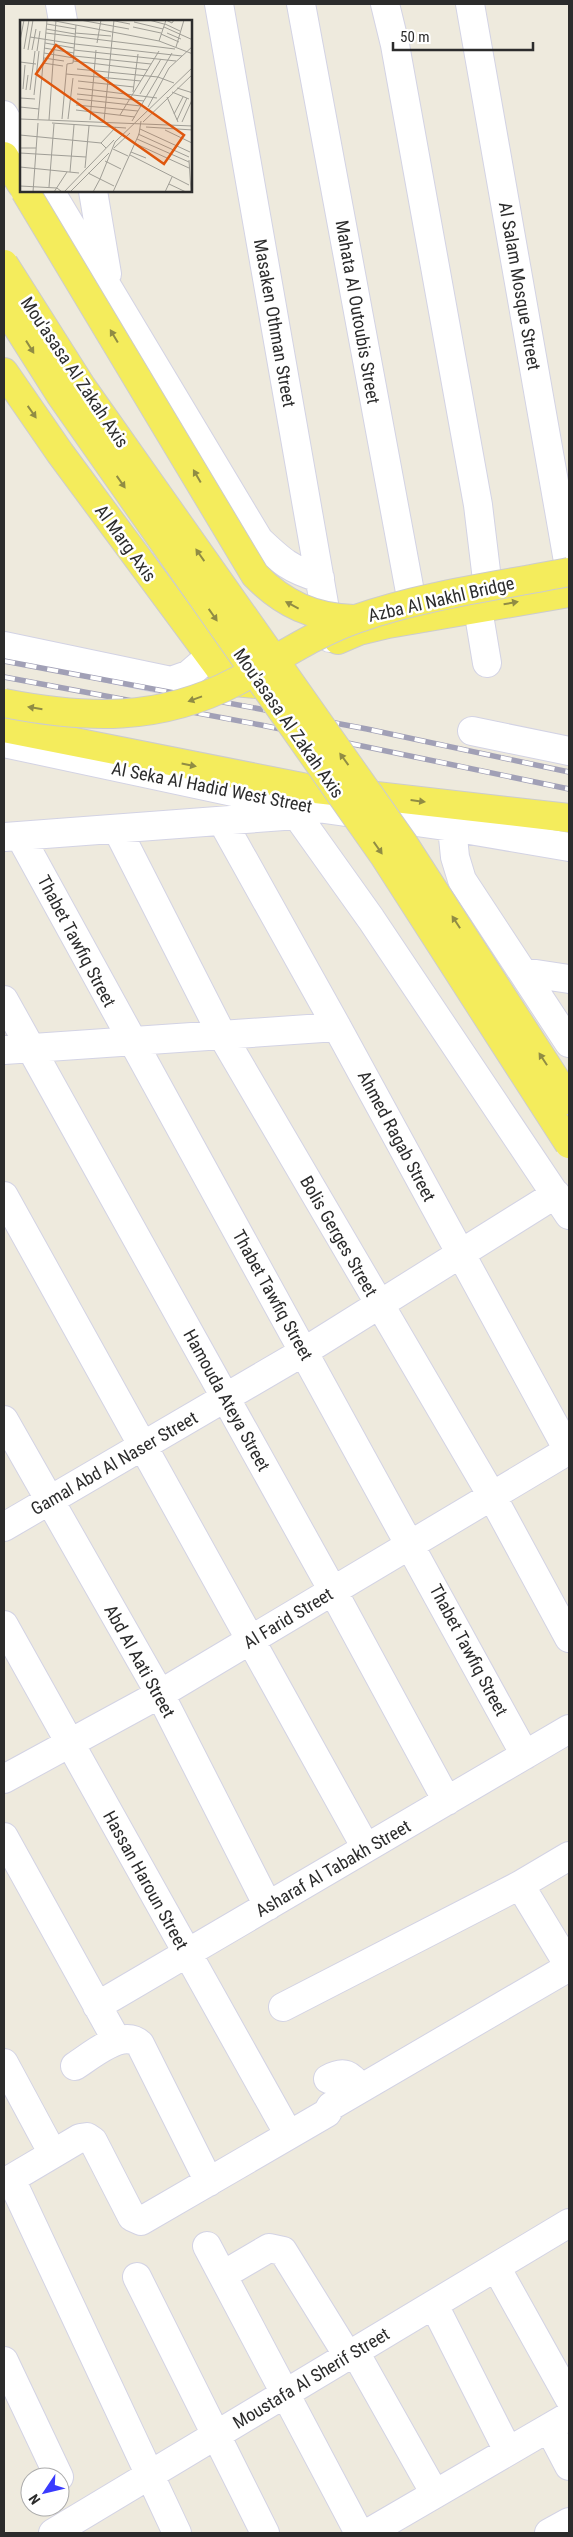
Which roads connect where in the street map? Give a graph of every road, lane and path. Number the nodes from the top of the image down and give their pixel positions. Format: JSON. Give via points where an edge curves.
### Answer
{"nodes":[{"id":1,"x":60,"y":4,"type":"edge"},
{"id":2,"x":219,"y":4,"type":"edge"},
{"id":3,"x":301,"y":4,"type":"edge"},
{"id":4,"x":385,"y":4,"type":"edge"},
{"id":5,"x":470,"y":4,"type":"edge"},
{"id":6,"x":63,"y":20,"type":"edge"},
{"id":7,"x":4,"y":115,"type":"edge"},
{"id":8,"x":20,"y":142,"type":"edge"},
{"id":9,"x":4,"y":156,"type":"edge"},
{"id":10,"x":20,"y":182,"type":"edge"},
{"id":11,"x":27,"y":192,"type":"edge"},
{"id":12,"x":51,"y":192,"type":"edge"},
{"id":13,"x":92,"y":192,"type":"edge"},
{"id":14,"x":4,"y":264,"type":"edge"},
{"id":15,"x":109,"y":290,"type":"junction"},
{"id":16,"x":4,"y":306,"type":"edge"},
{"id":17,"x":4,"y":372,"type":"edge"},
{"id":18,"x":569,"y":567,"type":"edge"},
{"id":19,"x":569,"y":572,"type":"edge"},
{"id":20,"x":320,"y":578,"type":"junction"},
{"id":21,"x":569,"y":594,"type":"edge"},
{"id":22,"x":483,"y":598,"type":"junction"},
{"id":23,"x":356,"y":619,"type":"junction"},
{"id":24,"x":414,"y":620,"type":"junction"},
{"id":25,"x":331,"y":642,"type":"junction"},
{"id":26,"x":4,"y":646,"type":"edge"},
{"id":27,"x":210,"y":656,"type":"junction"},
{"id":28,"x":487,"y":663,"type":"dead end"},
{"id":29,"x":4,"y":703,"type":"edge"},
{"id":30,"x":4,"y":728,"type":"edge"},
{"id":31,"x":472,"y":731,"type":"dead end"},
{"id":32,"x":4,"y":743,"type":"edge"},
{"id":33,"x":569,"y":751,"type":"edge"},
{"id":34,"x":293,"y":810,"type":"junction"},
{"id":35,"x":569,"y":818,"type":"edge"},
{"id":36,"x":222,"y":821,"type":"junction"},
{"id":37,"x":452,"y":827,"type":"junction"},
{"id":38,"x":117,"y":829,"type":"junction"},
{"id":39,"x":12,"y":837,"type":"edge"},
{"id":40,"x":569,"y":847,"type":"edge"},
{"id":41,"x":523,"y":972,"type":"junction"},
{"id":42,"x":569,"y":979,"type":"edge"},
{"id":43,"x":4,"y":1000,"type":"edge"},
{"id":44,"x":337,"y":1026,"type":"junction"},
{"id":45,"x":222,"y":1035,"type":"junction"},
{"id":46,"x":131,"y":1041,"type":"junction"},
{"id":47,"x":569,"y":1043,"type":"edge"},
{"id":48,"x":17,"y":1050,"type":"edge"},
{"id":49,"x":569,"y":1100,"type":"edge"},
{"id":50,"x":569,"y":1144,"type":"edge"},
{"id":51,"x":4,"y":1196,"type":"edge"},
{"id":52,"x":563,"y":1204,"type":"edge"},
{"id":53,"x":460,"y":1254,"type":"junction"},
{"id":54,"x":379,"y":1305,"type":"junction"},
{"id":55,"x":305,"y":1351,"type":"junction"},
{"id":56,"x":226,"y":1398,"type":"junction"},
{"id":57,"x":4,"y":1420,"type":"edge"},
{"id":58,"x":144,"y":1445,"type":"junction"},
{"id":59,"x":569,"y":1451,"type":"edge"},
{"id":60,"x":492,"y":1496,"type":"junction"},
{"id":61,"x":49,"y":1500,"type":"junction"},
{"id":62,"x":4,"y":1527,"type":"edge"},
{"id":63,"x":412,"y":1544,"type":"junction"},
{"id":64,"x":333,"y":1591,"type":"junction"},
{"id":65,"x":4,"y":1625,"type":"edge"},
{"id":66,"x":569,"y":1638,"type":"edge"},
{"id":67,"x":251,"y":1640,"type":"junction"},
{"id":68,"x":160,"y":1694,"type":"junction"},
{"id":69,"x":569,"y":1729,"type":"edge"},
{"id":70,"x":70,"y":1743,"type":"junction"},
{"id":71,"x":526,"y":1754,"type":"junction"},
{"id":72,"x":4,"y":1780,"type":"edge"},
{"id":73,"x":447,"y":1801,"type":"junction"},
{"id":74,"x":4,"y":1837,"type":"edge"},
{"id":75,"x":366,"y":1848,"type":"junction"},
{"id":76,"x":569,"y":1856,"type":"edge"},
{"id":77,"x":520,"y":1885,"type":"junction"},
{"id":78,"x":268,"y":1906,"type":"junction"},
{"id":79,"x":187,"y":1954,"type":"junction"},
{"id":80,"x":569,"y":1966,"type":"edge"},
{"id":81,"x":97,"y":2006,"type":"junction"},
{"id":82,"x":283,"y":2007,"type":"dead end"},
{"id":83,"x":117,"y":2041,"type":"junction"},
{"id":84,"x":4,"y":2062,"type":"edge"},
{"id":85,"x":75,"y":2066,"type":"dead end"},
{"id":86,"x":328,"y":2079,"type":"dead end"},
{"id":87,"x":360,"y":2090,"type":"junction"},
{"id":88,"x":289,"y":2135,"type":"junction"},
{"id":89,"x":53,"y":2154,"type":"junction"},
{"id":90,"x":7,"y":2181,"type":"edge"},
{"id":91,"x":209,"y":2182,"type":"junction"},
{"id":92,"x":569,"y":2223,"type":"edge"},
{"id":93,"x":208,"y":2246,"type":"dead end"},
{"id":94,"x":496,"y":2267,"type":"junction"},
{"id":95,"x":223,"y":2275,"type":"junction"},
{"id":96,"x":137,"y":2277,"type":"dead end"},
{"id":97,"x":434,"y":2305,"type":"junction"},
{"id":98,"x":352,"y":2354,"type":"junction"},
{"id":99,"x":4,"y":2361,"type":"edge"},
{"id":100,"x":285,"y":2394,"type":"junction"},
{"id":101,"x":569,"y":2398,"type":"edge"},
{"id":102,"x":559,"y":2422,"type":"edge"},
{"id":103,"x":216,"y":2435,"type":"junction"},
{"id":104,"x":508,"y":2451,"type":"junction"},
{"id":105,"x":569,"y":2466,"type":"edge"},
{"id":106,"x":55,"y":2467,"type":"edge"},
{"id":107,"x":150,"y":2475,"type":"junction"},
{"id":108,"x":436,"y":2494,"type":"junction"},
{"id":109,"x":70,"y":2498,"type":"edge"},
{"id":110,"x":569,"y":2522,"type":"edge"},
{"id":111,"x":83,"y":2525,"type":"edge"},
{"id":112,"x":371,"y":2532,"type":"edge"},
{"id":113,"x":53,"y":2533,"type":"edge"},
{"id":114,"x":177,"y":2533,"type":"edge"},
{"id":115,"x":265,"y":2533,"type":"edge"},
{"id":116,"x":549,"y":2533,"type":"edge"}],
"edges":[{"from":1,"to":6,"type":"street"},
{"from":2,"to":20,"type":"street","name":"Masaken Othman Street"},
{"from":3,"to":24,"type":"street","name":"Mahata Al Outoubis Street"},
{"from":4,"to":22,"type":"street","via":[[478,505]]},
{"from":5,"to":18,"type":"street","name":"Al Salam Mosque Street"},
{"from":7,"to":8,"type":"street"},
{"from":9,"to":10,"type":"main road"},
{"from":23,"to":11,"type":"main road","one_way":true,"bridge":true,"via":[[337,619],[300,609],[255,575]]},
{"from":12,"to":15,"type":"street"},
{"from":13,"to":15,"type":"street"},
{"from":49,"to":14,"type":"main road","name":"Mou'asasa Al Zakah Axis","one_way":true,"bridge":true,"via":[[409,852],[82,387]]},
{"from":15,"to":20,"type":"street","via":[[259,540],[297,572]]},
{"from":16,"to":50,"type":"main road","name":"Mou'asasa Al Zakah Axis","one_way":true,"bridge":true,"via":[[61,396],[384,856]]},
{"from":17,"to":27,"type":"main road","name":"Al Marg Axis","one_way":true},
{"from":19,"to":22,"type":"main road","name":"Azba Al Nakhl Bridge","bridge":true},
{"from":20,"to":25,"type":"street","name":"Masaken Othman Street"},
{"from":22,"to":21,"type":"main road","one_way":true},
{"from":22,"to":23,"type":"main road","name":"Azba Al Nakhl Bridge","bridge":true,"via":[[416,602]]},
{"from":22,"to":24,"type":"main road","name":"Al Marg Axis"},
{"from":22,"to":28,"type":"street"},
{"from":23,"to":29,"type":"main road","name":"Azba Al Nakhl Bridge","one_way":true,"bridge":true,"via":[[337,626],[234,683],[164,709],[94,716]]},
{"from":24,"to":25,"type":"main road","name":"Al Marg Axis"},
{"from":25,"to":27,"type":"main road","name":"Al Marg Axis","via":[[251,685],[234,682]]},
{"from":26,"to":27,"type":"street","via":[[171,681],[188,675]]},
{"from":30,"to":35,"type":"main road","one_way":true,"bridge":true,"via":[[308,788]]},
{"from":31,"to":33,"type":"street"},
{"from":32,"to":34,"type":"street","name":"Al Seka Al Hadid West Street"},
{"from":34,"to":36,"type":"street"},
{"from":34,"to":37,"type":"street","name":"Al Seka Al Hadid West Street"},
{"from":34,"to":52,"type":"street","via":[[371,919]]},
{"from":36,"to":38,"type":"street"},
{"from":36,"to":44,"type":"street","name":"Ahmed Ragab Street"},
{"from":37,"to":40,"type":"street","name":"Al Seka Al Hadid West Street"},
{"from":37,"to":41,"type":"street","via":[[455,857],[462,880]]},
{"from":38,"to":39,"type":"street"},
{"from":38,"to":45,"type":"street","name":"Bolis Gerges Street"},
{"from":39,"to":46,"type":"street","name":"Thabet Tawfiq Street"},
{"from":41,"to":42,"type":"street"},
{"from":41,"to":47,"type":"street"},
{"from":43,"to":48,"type":"street","name":"Hamouda Ateya Street"},
{"from":44,"to":45,"type":"street"},
{"from":44,"to":53,"type":"street","name":"Ahmed Ragab Street"},
{"from":45,"to":46,"type":"street"},
{"from":45,"to":54,"type":"street","name":"Bolis Gerges Street"},
{"from":46,"to":48,"type":"street"},
{"from":46,"to":55,"type":"street","name":"Thabet Tawfiq Street"},
{"from":48,"to":56,"type":"street","name":"Hamouda Ateya Street"},
{"from":51,"to":58,"type":"street"},
{"from":52,"to":53,"type":"street","name":"Gamal Abd Al Naser Street"},
{"from":53,"to":54,"type":"street","name":"Gamal Abd Al Naser Street"},
{"from":53,"to":59,"type":"street","name":"Ahmed Ragab Street"},
{"from":54,"to":55,"type":"street","name":"Gamal Abd Al Naser Street"},
{"from":54,"to":60,"type":"street","name":"Bolis Gerges Street"},
{"from":55,"to":56,"type":"street","name":"Gamal Abd Al Naser Street"},
{"from":55,"to":63,"type":"street","name":"Thabet Tawfiq Street"},
{"from":56,"to":58,"type":"street","name":"Gamal Abd Al Naser Street"},
{"from":56,"to":64,"type":"street","name":"Hamouda Ateya Street"},
{"from":57,"to":61,"type":"street","name":"Abd Al Aati Street"},
{"from":58,"to":61,"type":"street","name":"Gamal Abd Al Naser Street"},
{"from":58,"to":67,"type":"street"},
{"from":59,"to":60,"type":"street","name":"Al Farid Street"},
{"from":60,"to":63,"type":"street","name":"Al Farid Street"},
{"from":60,"to":66,"type":"street","name":"Bolis Gerges Street"},
{"from":61,"to":62,"type":"street","name":"Gamal Abd Al Naser Street"},
{"from":61,"to":68,"type":"street","name":"Abd Al Aati Street"},
{"from":63,"to":64,"type":"street","name":"Al Farid Street"},
{"from":63,"to":71,"type":"street","name":"Thabet Tawfiq Street"},
{"from":64,"to":67,"type":"street","name":"Al Farid Street"},
{"from":64,"to":73,"type":"street","name":"Hamouda Ateya Street"},
{"from":65,"to":70,"type":"street","name":"Hassan Haroun Street"},
{"from":67,"to":68,"type":"street","name":"Al Farid Street"},
{"from":67,"to":75,"type":"street"},
{"from":68,"to":70,"type":"street","name":"Al Farid Street"},
{"from":68,"to":78,"type":"street","name":"Abd Al Aati Street"},
{"from":69,"to":71,"type":"street","name":"Asharaf Al Tabakh Street"},
{"from":70,"to":72,"type":"street","name":"Al Farid Street"},
{"from":70,"to":79,"type":"street","name":"Hassan Haroun Street"},
{"from":71,"to":73,"type":"street","name":"Asharaf Al Tabakh Street"},
{"from":73,"to":75,"type":"street","name":"Asharaf Al Tabakh Street"},
{"from":74,"to":81,"type":"street"},
{"from":75,"to":78,"type":"street","name":"Asharaf Al Tabakh Street"},
{"from":76,"to":77,"type":"street"},
{"from":77,"to":80,"type":"street"},
{"from":77,"to":82,"type":"street"},
{"from":78,"to":79,"type":"street","name":"Asharaf Al Tabakh Street"},
{"from":79,"to":81,"type":"street","name":"Asharaf Al Tabakh Street"},
{"from":79,"to":88,"type":"street","name":"Hassan Haroun Street"},
{"from":80,"to":87,"type":"street"},
{"from":81,"to":83,"type":"street"},
{"from":83,"to":85,"type":"street"},
{"from":83,"to":91,"type":"street","via":[[131,2038],[140,2044]]},
{"from":84,"to":89,"type":"street"},
{"from":86,"to":87,"type":"street","via":[[343,2073],[349,2075]]},
{"from":87,"to":88,"type":"street"},
{"from":88,"to":91,"type":"street"},
{"from":89,"to":90,"type":"street"},
{"from":89,"to":91,"type":"street","via":[[80,2138],[90,2139],[136,2220],[146,2218]]},
{"from":90,"to":107,"type":"street"},
{"from":92,"to":94,"type":"street","name":"Moustafa Al Sherif Street"},
{"from":93,"to":95,"type":"street"},
{"from":94,"to":97,"type":"street","name":"Moustafa Al Sherif Street"},
{"from":94,"to":101,"type":"street"},
{"from":95,"to":98,"type":"street","via":[[269,2248],[283,2250]]},
{"from":95,"to":100,"type":"street"},
{"from":96,"to":103,"type":"street"},
{"from":97,"to":98,"type":"street","name":"Moustafa Al Sherif Street"},
{"from":97,"to":104,"type":"street"},
{"from":98,"to":100,"type":"street","name":"Moustafa Al Sherif Street"},
{"from":98,"to":108,"type":"street"},
{"from":99,"to":106,"type":"street"},
{"from":100,"to":103,"type":"street","name":"Moustafa Al Sherif Street"},
{"from":100,"to":112,"type":"street"},
{"from":102,"to":104,"type":"street"},
{"from":102,"to":105,"type":"street"},
{"from":103,"to":107,"type":"street","name":"Moustafa Al Sherif Street"},
{"from":103,"to":115,"type":"street"},
{"from":104,"to":108,"type":"street"},
{"from":107,"to":111,"type":"street","name":"Moustafa Al Sherif Street"},
{"from":107,"to":114,"type":"street"},
{"from":108,"to":112,"type":"street"},
{"from":109,"to":111,"type":"street"},
{"from":110,"to":116,"type":"street"},
{"from":111,"to":113,"type":"street","name":"Moustafa Al Sherif Street"}]}
